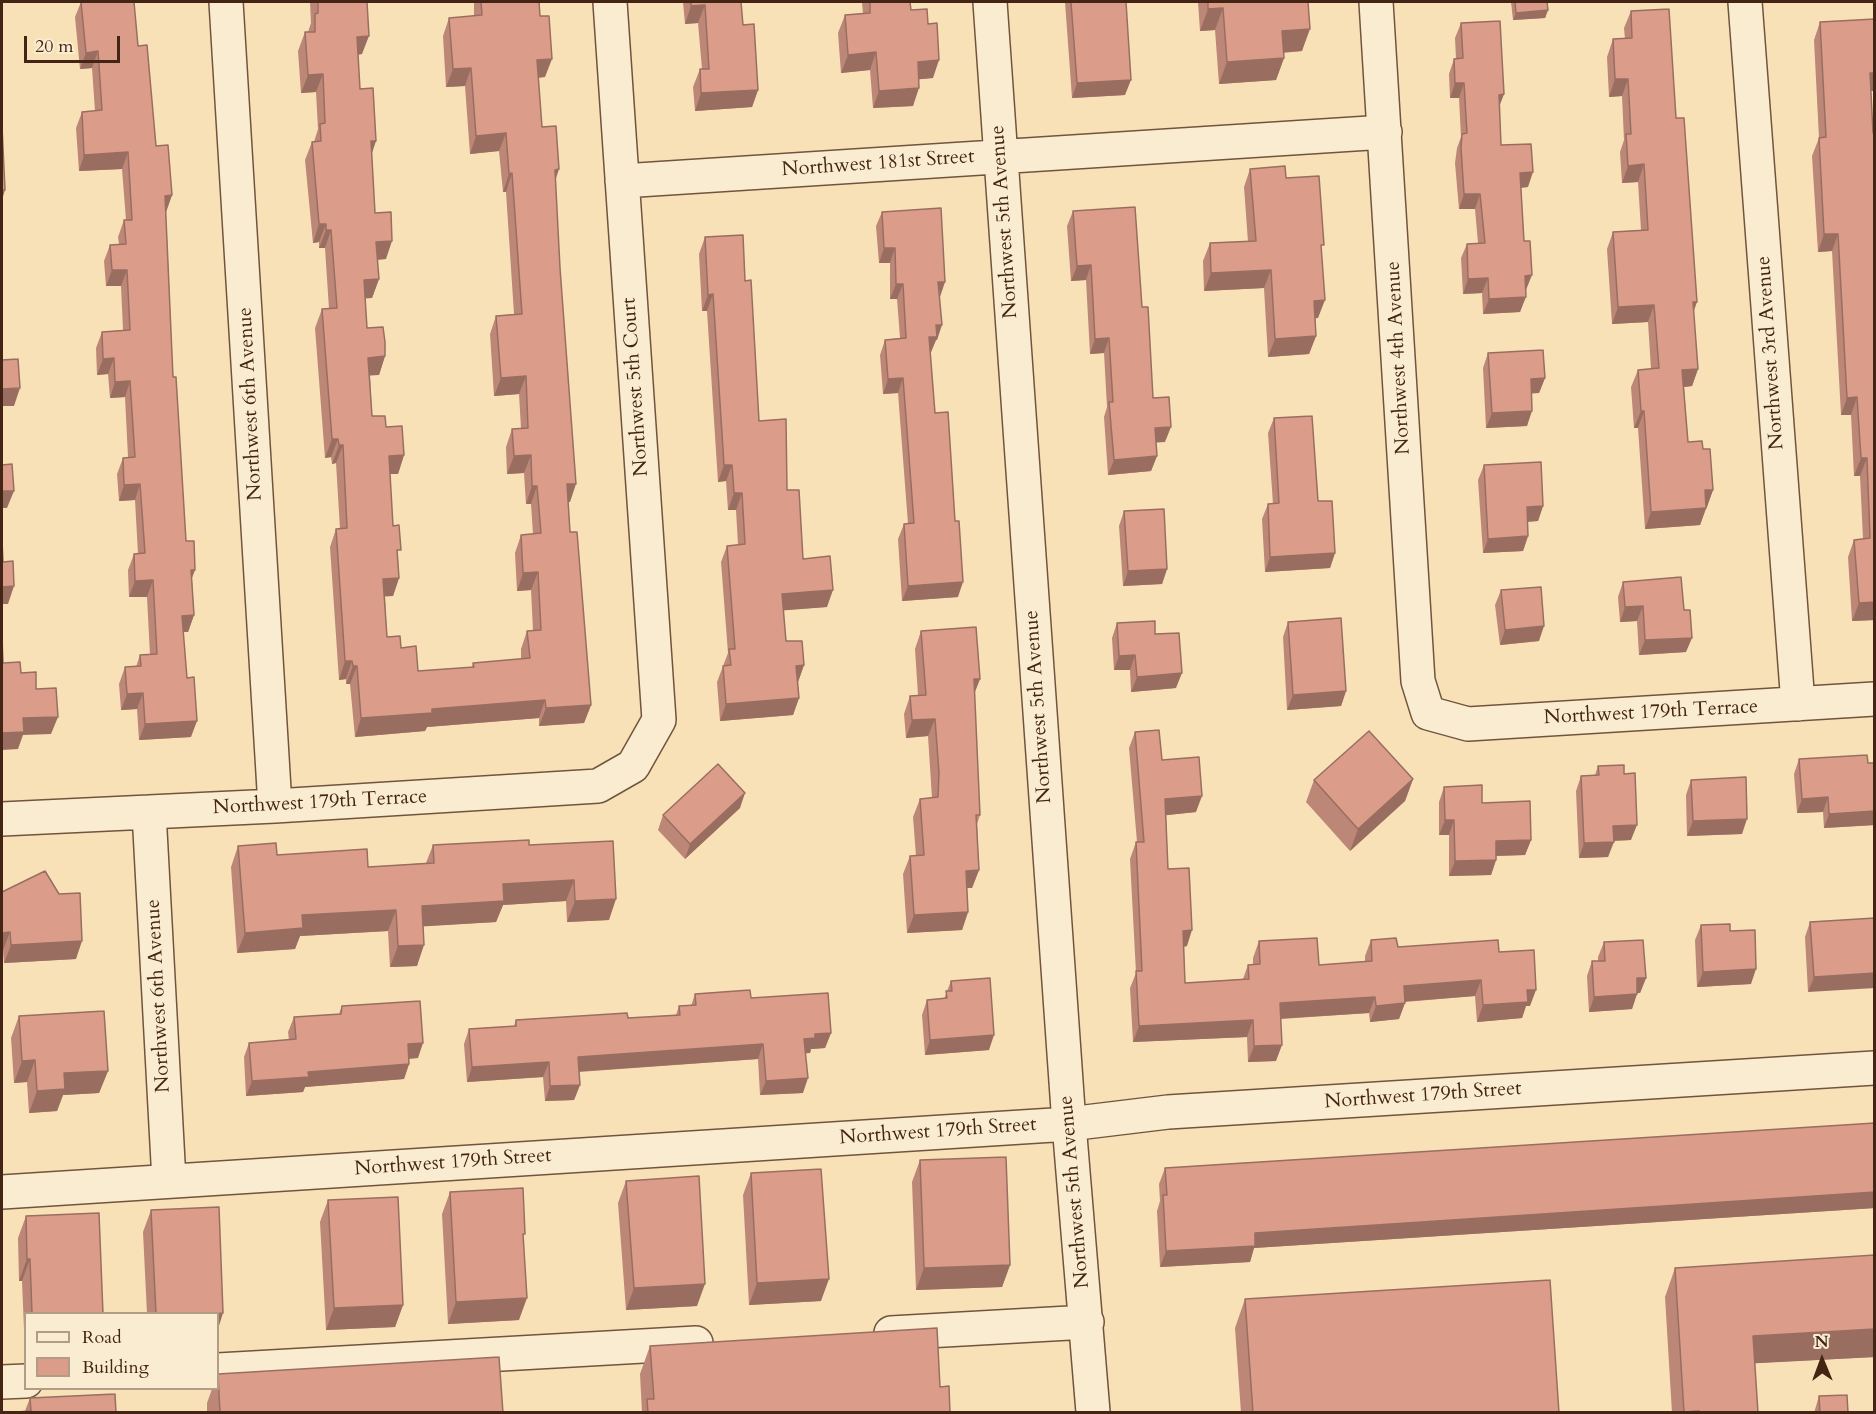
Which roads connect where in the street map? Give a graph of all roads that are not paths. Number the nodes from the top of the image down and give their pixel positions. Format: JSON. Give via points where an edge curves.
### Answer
{"nodes":[{"id":1,"x":226,"y":2,"type":"edge"},
{"id":2,"x":610,"y":2,"type":"edge"},
{"id":3,"x":990,"y":2,"type":"edge"},
{"id":4,"x":1377,"y":2,"type":"edge"},
{"id":5,"x":1745,"y":2,"type":"edge"},
{"id":6,"x":1385,"y":132,"type":"junction"},
{"id":7,"x":1000,"y":156,"type":"junction"},
{"id":8,"x":622,"y":181,"type":"junction"},
{"id":9,"x":1875,"y":699,"type":"edge"},
{"id":10,"x":1798,"y":705,"type":"junction"},
{"id":11,"x":1428,"y":713,"type":"joint"},
{"id":12,"x":633,"y":766,"type":"joint"},
{"id":13,"x":275,"y":806,"type":"junction"},
{"id":14,"x":149,"y":812,"type":"junction"},
{"id":15,"x":2,"y":819,"type":"edge"},
{"id":16,"x":1875,"y":1068,"type":"edge"},
{"id":17,"x":1069,"y":1124,"type":"junction"},
{"id":18,"x":169,"y":1181,"type":"junction"},
{"id":19,"x":2,"y":1192,"type":"edge"},
{"id":20,"x":1087,"y":1322,"type":"junction"},
{"id":21,"x":866,"y":1334,"type":"edge"},
{"id":22,"x":728,"y":1342,"type":"edge"},
{"id":23,"x":219,"y":1370,"type":"edge"},
{"id":24,"x":24,"y":1381,"type":"edge"},
{"id":25,"x":2,"y":1383,"type":"edge"},
{"id":26,"x":1093,"y":1413,"type":"edge"}],
"edges":[{"from":1,"to":13,"type":"street","name":"Northwest 6th Avenue"},
{"from":2,"to":8,"type":"street","name":"Northwest 5th Court"},
{"from":3,"to":7,"type":"street","name":"Northwest 5th Avenue"},
{"from":4,"to":6,"type":"street","name":"Northwest 4th Avenue"},
{"from":5,"to":10,"type":"street","name":"Northwest 3rd Avenue"},
{"from":6,"to":7,"type":"street","name":"Northwest 181st Street"},
{"from":6,"to":11,"type":"street","name":"Northwest 4th Avenue","via":[[1418,681]]},
{"from":7,"to":8,"type":"street","name":"Northwest 181st Street"},
{"from":7,"to":17,"type":"street","name":"Northwest 5th Avenue"},
{"from":8,"to":12,"type":"street","name":"Northwest 5th Court","via":[[658,720]]},
{"from":9,"to":10,"type":"street","name":"Northwest 179th Terrace"},
{"from":10,"to":11,"type":"street","name":"Northwest 179th Terrace","via":[[1468,724]]},
{"from":12,"to":13,"type":"street","name":"Northwest 179th Terrace","via":[[598,786]]},
{"from":13,"to":14,"type":"street","name":"Northwest 179th Terrace"},
{"from":14,"to":15,"type":"street","name":"Northwest 179th Terrace"},
{"from":14,"to":18,"type":"street","name":"Northwest 6th Avenue"},
{"from":16,"to":17,"type":"street","name":"Northwest 179th Street","via":[[1168,1112]]},
{"from":17,"to":18,"type":"street","name":"Northwest 179th Street"},
{"from":17,"to":20,"type":"street","name":"Northwest 5th Avenue"},
{"from":18,"to":19,"type":"street","name":"Northwest 179th Street"},
{"from":20,"to":21,"type":"street"},
{"from":20,"to":26,"type":"street","name":"Northwest 5th Avenue"},
{"from":22,"to":23,"type":"street"},
{"from":24,"to":25,"type":"street"}]}
